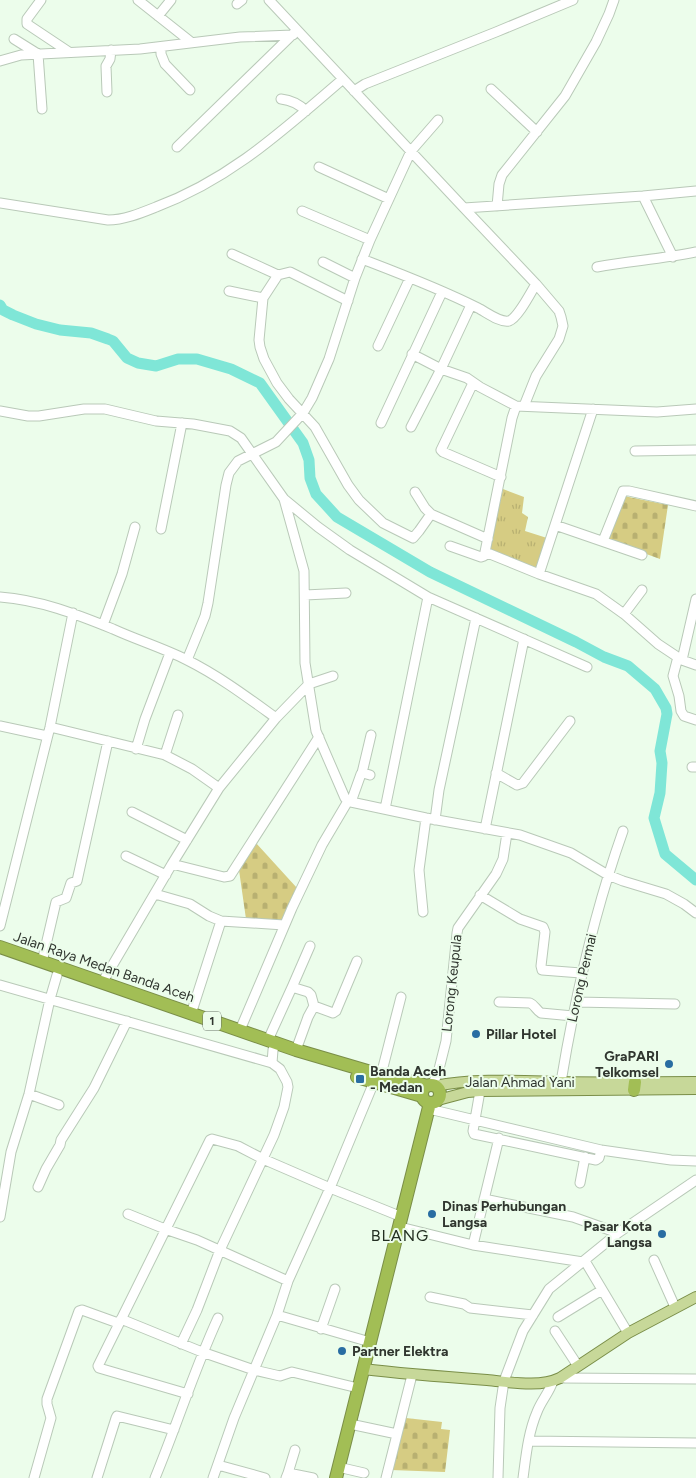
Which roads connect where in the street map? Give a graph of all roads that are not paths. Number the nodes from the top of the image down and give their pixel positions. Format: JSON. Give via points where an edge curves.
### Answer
{"nodes":[{"id":1,"x":41,"y":0,"type":"edge"},
{"id":2,"x":138,"y":0,"type":"edge"},
{"id":3,"x":171,"y":0,"type":"edge"},
{"id":4,"x":268,"y":0,"type":"edge"},
{"id":5,"x":574,"y":0,"type":"edge"},
{"id":6,"x":614,"y":0,"type":"edge"},
{"id":7,"x":158,"y":16,"type":"junction"},
{"id":8,"x":295,"y":32,"type":"junction"},
{"id":9,"x":14,"y":39,"type":"dead end"},
{"id":10,"x":191,"y":42,"type":"junction"},
{"id":11,"x":162,"y":47,"type":"junction"},
{"id":12,"x":111,"y":50,"type":"junction"},
{"id":13,"x":69,"y":52,"type":"junction"},
{"id":14,"x":38,"y":54,"type":"junction"},
{"id":15,"x":0,"y":61,"type":"edge"},
{"id":16,"x":343,"y":79,"type":"junction"},
{"id":17,"x":491,"y":89,"type":"dead end"},
{"id":18,"x":190,"y":90,"type":"dead end"},
{"id":19,"x":354,"y":91,"type":"junction"},
{"id":20,"x":107,"y":92,"type":"dead end"},
{"id":21,"x":281,"y":99,"type":"dead end"},
{"id":22,"x":42,"y":109,"type":"dead end"},
{"id":23,"x":306,"y":111,"type":"junction"},
{"id":24,"x":438,"y":120,"type":"dead end"},
{"id":25,"x":537,"y":132,"type":"junction"},
{"id":26,"x":177,"y":147,"type":"dead end"},
{"id":27,"x":411,"y":152,"type":"junction"},
{"id":28,"x":319,"y":167,"type":"dead end"},
{"id":29,"x":696,"y":191,"type":"edge"},
{"id":30,"x":643,"y":196,"type":"junction"},
{"id":31,"x":389,"y":198,"type":"junction"},
{"id":32,"x":0,"y":203,"type":"edge"},
{"id":33,"x":497,"y":206,"type":"junction"},
{"id":34,"x":464,"y":208,"type":"junction"},
{"id":35,"x":302,"y":211,"type":"dead end"},
{"id":36,"x":370,"y":240,"type":"junction"},
{"id":37,"x":696,"y":252,"type":"edge"},
{"id":38,"x":232,"y":254,"type":"dead end"},
{"id":39,"x":673,"y":257,"type":"junction"},
{"id":40,"x":362,"y":259,"type":"junction"},
{"id":41,"x":323,"y":262,"type":"dead end"},
{"id":42,"x":597,"y":267,"type":"dead end"},
{"id":43,"x":278,"y":275,"type":"junction"},
{"id":44,"x":355,"y":278,"type":"junction"},
{"id":45,"x":410,"y":278,"type":"junction"},
{"id":46,"x":536,"y":284,"type":"junction"},
{"id":47,"x":229,"y":291,"type":"dead end"},
{"id":48,"x":442,"y":292,"type":"junction"},
{"id":49,"x":263,"y":298,"type":"junction"},
{"id":50,"x":348,"y":301,"type":"junction"},
{"id":51,"x":471,"y":305,"type":"junction"},
{"id":52,"x":378,"y":346,"type":"dead end"},
{"id":53,"x":412,"y":354,"type":"junction"},
{"id":54,"x":441,"y":369,"type":"junction"},
{"id":55,"x":473,"y":383,"type":"junction"},
{"id":56,"x":520,"y":406,"type":"junction"},
{"id":57,"x":593,"y":409,"type":"junction"},
{"id":58,"x":696,"y":409,"type":"edge"},
{"id":59,"x":0,"y":411,"type":"edge"},
{"id":60,"x":301,"y":415,"type":"junction"},
{"id":61,"x":182,"y":423,"type":"junction"},
{"id":62,"x":381,"y":423,"type":"dead end"},
{"id":63,"x":411,"y":427,"type":"dead end"},
{"id":64,"x":696,"y":450,"type":"edge"},
{"id":65,"x":635,"y":451,"type":"dead end"},
{"id":66,"x":252,"y":453,"type":"junction"},
{"id":67,"x":500,"y":477,"type":"junction"},
{"id":68,"x":414,"y":492,"type":"dead end"},
{"id":69,"x":284,"y":499,"type":"junction"},
{"id":70,"x":696,"y":506,"type":"edge"},
{"id":71,"x":431,"y":514,"type":"junction"},
{"id":72,"x":556,"y":525,"type":"junction"},
{"id":73,"x":135,"y":527,"type":"dead end"},
{"id":74,"x":161,"y":529,"type":"dead end"},
{"id":75,"x":488,"y":539,"type":"junction"},
{"id":76,"x":603,"y":541,"type":"junction"},
{"id":77,"x":450,"y":546,"type":"dead end"},
{"id":78,"x":485,"y":552,"type":"junction"},
{"id":79,"x":642,"y":555,"type":"dead end"},
{"id":80,"x":539,"y":574,"type":"junction"},
{"id":81,"x":642,"y":590,"type":"dead end"},
{"id":82,"x":346,"y":593,"type":"dead end"},
{"id":83,"x":305,"y":595,"type":"junction"},
{"id":84,"x":0,"y":597,"type":"edge"},
{"id":85,"x":428,"y":597,"type":"junction"},
{"id":86,"x":696,"y":599,"type":"edge"},
{"id":87,"x":695,"y":611,"type":"edge"},
{"id":88,"x":73,"y":613,"type":"junction"},
{"id":89,"x":624,"y":614,"type":"junction"},
{"id":90,"x":476,"y":618,"type":"junction"},
{"id":91,"x":103,"y":625,"type":"junction"},
{"id":92,"x":524,"y":640,"type":"junction"},
{"id":93,"x":170,"y":653,"type":"junction"},
{"id":94,"x":680,"y":659,"type":"junction"},
{"id":95,"x":187,"y":660,"type":"junction"},
{"id":96,"x":696,"y":666,"type":"edge"},
{"id":97,"x":587,"y":667,"type":"dead end"},
{"id":98,"x":333,"y":676,"type":"dead end"},
{"id":99,"x":310,"y":684,"type":"junction"},
{"id":100,"x":178,"y":715,"type":"dead end"},
{"id":101,"x":276,"y":718,"type":"junction"},
{"id":102,"x":696,"y":720,"type":"edge"},
{"id":103,"x":570,"y":721,"type":"dead end"},
{"id":104,"x":0,"y":726,"type":"edge"},
{"id":105,"x":48,"y":731,"type":"junction"},
{"id":106,"x":371,"y":735,"type":"dead end"},
{"id":107,"x":319,"y":737,"type":"junction"},
{"id":108,"x":108,"y":741,"type":"junction"},
{"id":109,"x":136,"y":749,"type":"junction"},
{"id":110,"x":165,"y":755,"type":"junction"},
{"id":111,"x":496,"y":773,"type":"junction"},
{"id":112,"x":219,"y":788,"type":"junction"},
{"id":113,"x":349,"y":801,"type":"junction"},
{"id":114,"x":385,"y":809,"type":"junction"},
{"id":115,"x":132,"y":812,"type":"dead end"},
{"id":116,"x":430,"y":819,"type":"junction"},
{"id":117,"x":485,"y":829,"type":"junction"},
{"id":118,"x":623,"y":831,"type":"dead end"},
{"id":119,"x":507,"y":833,"type":"junction"},
{"id":120,"x":187,"y":840,"type":"junction"},
{"id":121,"x":126,"y":856,"type":"dead end"},
{"id":122,"x":172,"y":864,"type":"junction"},
{"id":123,"x":166,"y":875,"type":"junction"},
{"id":124,"x":608,"y":875,"type":"junction"},
{"id":125,"x":156,"y":894,"type":"junction"},
{"id":126,"x":480,"y":895,"type":"junction"},
{"id":127,"x":423,"y":912,"type":"dead end"},
{"id":128,"x":696,"y":913,"type":"edge"},
{"id":129,"x":220,"y":921,"type":"junction"},
{"id":130,"x":284,"y":925,"type":"junction"},
{"id":131,"x":0,"y":926,"type":"edge"},
{"id":132,"x":310,"y":946,"type":"dead end"},
{"id":133,"x":0,"y":947,"type":"edge"},
{"id":134,"x":0,"y":955,"type":"edge"},
{"id":135,"x":357,"y":961,"type":"dead end"},
{"id":136,"x":42,"y":962,"type":"junction"},
{"id":137,"x":581,"y":973,"type":"junction"},
{"id":138,"x":57,"y":975,"type":"junction"},
{"id":139,"x":102,"y":982,"type":"junction"},
{"id":140,"x":0,"y":985,"type":"edge"},
{"id":141,"x":293,"y":985,"type":"junction"},
{"id":142,"x":400,"y":997,"type":"dead end"},
{"id":143,"x":50,"y":999,"type":"junction"},
{"id":144,"x":500,"y":1002,"type":"dead end"},
{"id":145,"x":576,"y":1002,"type":"junction"},
{"id":146,"x":676,"y":1004,"type":"dead end"},
{"id":147,"x":314,"y":1006,"type":"junction"},
{"id":148,"x":191,"y":1014,"type":"junction"},
{"id":149,"x":573,"y":1016,"type":"junction"},
{"id":150,"x":127,"y":1021,"type":"junction"},
{"id":151,"x":240,"y":1030,"type":"junction"},
{"id":152,"x":273,"y":1049,"type":"junction"},
{"id":153,"x":296,"y":1050,"type":"junction"},
{"id":154,"x":377,"y":1079,"type":"junction"},
{"id":155,"x":561,"y":1082,"type":"junction"},
{"id":156,"x":696,"y":1082,"type":"edge"},
{"id":157,"x":634,"y":1086,"type":"junction"},
{"id":158,"x":696,"y":1090,"type":"edge"},
{"id":159,"x":480,"y":1091,"type":"junction"},
{"id":160,"x":30,"y":1094,"type":"junction"},
{"id":161,"x":430,"y":1095,"type":"junction"},
{"id":162,"x":59,"y":1105,"type":"dead end"},
{"id":163,"x":474,"y":1120,"type":"junction"},
{"id":164,"x":499,"y":1138,"type":"junction"},
{"id":165,"x":601,"y":1150,"type":"junction"},
{"id":166,"x":585,"y":1157,"type":"junction"},
{"id":167,"x":263,"y":1159,"type":"junction"},
{"id":168,"x":696,"y":1162,"type":"edge"},
{"id":169,"x":696,"y":1180,"type":"edge"},
{"id":170,"x":580,"y":1183,"type":"dead end"},
{"id":171,"x":38,"y":1186,"type":"dead end"},
{"id":172,"x":2,"y":1188,"type":"edge"},
{"id":173,"x":330,"y":1188,"type":"junction"},
{"id":174,"x":484,"y":1199,"type":"junction"},
{"id":175,"x":128,"y":1214,"type":"dead end"},
{"id":176,"x":0,"y":1217,"type":"edge"},
{"id":177,"x":401,"y":1222,"type":"junction"},
{"id":178,"x":165,"y":1229,"type":"junction"},
{"id":179,"x":618,"y":1233,"type":"junction"},
{"id":180,"x":473,"y":1245,"type":"junction"},
{"id":181,"x":220,"y":1250,"type":"junction"},
{"id":182,"x":654,"y":1260,"type":"dead end"},
{"id":183,"x":584,"y":1261,"type":"junction"},
{"id":184,"x":288,"y":1280,"type":"junction"},
{"id":185,"x":335,"y":1289,"type":"dead end"},
{"id":186,"x":602,"y":1290,"type":"junction"},
{"id":187,"x":430,"y":1297,"type":"dead end"},
{"id":188,"x":696,"y":1297,"type":"edge"},
{"id":189,"x":675,"y":1308,"type":"junction"},
{"id":190,"x":277,"y":1315,"type":"junction"},
{"id":191,"x":533,"y":1315,"type":"junction"},
{"id":192,"x":558,"y":1317,"type":"dead end"},
{"id":193,"x":218,"y":1318,"type":"dead end"},
{"id":194,"x":119,"y":1321,"type":"junction"},
{"id":195,"x":321,"y":1329,"type":"junction"},
{"id":196,"x":555,"y":1330,"type":"dead end"},
{"id":197,"x":628,"y":1332,"type":"junction"},
{"id":198,"x":370,"y":1342,"type":"junction"},
{"id":199,"x":180,"y":1344,"type":"junction"},
{"id":200,"x":202,"y":1352,"type":"junction"},
{"id":201,"x":578,"y":1366,"type":"junction"},
{"id":202,"x":363,"y":1369,"type":"junction"},
{"id":203,"x":254,"y":1370,"type":"junction"},
{"id":204,"x":412,"y":1375,"type":"junction"},
{"id":205,"x":557,"y":1379,"type":"junction"},
{"id":206,"x":696,"y":1380,"type":"edge"},
{"id":207,"x":504,"y":1381,"type":"junction"},
{"id":208,"x":358,"y":1388,"type":"junction"},
{"id":209,"x":188,"y":1394,"type":"junction"},
{"id":210,"x":350,"y":1424,"type":"junction"},
{"id":211,"x":174,"y":1430,"type":"junction"},
{"id":212,"x":397,"y":1434,"type":"junction"},
{"id":213,"x":529,"y":1442,"type":"junction"},
{"id":214,"x":696,"y":1443,"type":"edge"},
{"id":215,"x":295,"y":1450,"type":"dead end"},
{"id":216,"x":218,"y":1464,"type":"junction"},
{"id":217,"x":337,"y":1473,"type":"edge"},
{"id":218,"x":364,"y":1473,"type":"dead end"},
{"id":219,"x":287,"y":1476,"type":"edge"},
{"id":220,"x":34,"y":1478,"type":"edge"},
{"id":221,"x":97,"y":1478,"type":"edge"},
{"id":222,"x":155,"y":1478,"type":"edge"},
{"id":223,"x":213,"y":1478,"type":"edge"},
{"id":224,"x":265,"y":1478,"type":"edge"},
{"id":225,"x":313,"y":1478,"type":"edge"},
{"id":226,"x":386,"y":1478,"type":"edge"},
{"id":227,"x":498,"y":1478,"type":"edge"},
{"id":228,"x":523,"y":1478,"type":"edge"}],
"edges":[{"from":1,"to":13,"type":"street","via":[[27,19],[27,24]]},
{"from":2,"to":7,"type":"street"},
{"from":3,"to":7,"type":"street"},
{"from":4,"to":8,"type":"street"},
{"from":5,"to":19,"type":"street"},
{"from":6,"to":25,"type":"street","via":[[580,71]]},
{"from":7,"to":10,"type":"street"},
{"from":8,"to":10,"type":"street"},
{"from":8,"to":16,"type":"street"},
{"from":8,"to":26,"type":"street"},
{"from":9,"to":14,"type":"street"},
{"from":10,"to":11,"type":"street"},
{"from":11,"to":12,"type":"street"},
{"from":11,"to":18,"type":"street","via":[[165,64]]},
{"from":12,"to":13,"type":"street"},
{"from":12,"to":20,"type":"street","via":[[106,66]]},
{"from":13,"to":14,"type":"street"},
{"from":14,"to":15,"type":"street"},
{"from":14,"to":22,"type":"street"},
{"from":16,"to":19,"type":"street"},
{"from":16,"to":23,"type":"street"},
{"from":17,"to":25,"type":"street"},
{"from":19,"to":27,"type":"street"},
{"from":21,"to":23,"type":"street"},
{"from":23,"to":32,"type":"street","via":[[266,145],[217,178],[175,200],[131,216],[108,220]]},
{"from":24,"to":27,"type":"street"},
{"from":25,"to":33,"type":"street","via":[[502,175]]},
{"from":27,"to":31,"type":"street"},
{"from":27,"to":34,"type":"street"},
{"from":28,"to":31,"type":"street"},
{"from":29,"to":30,"type":"street"},
{"from":30,"to":33,"type":"street"},
{"from":30,"to":39,"type":"street"},
{"from":31,"to":36,"type":"street"},
{"from":33,"to":34,"type":"street"},
{"from":34,"to":46,"type":"street"},
{"from":35,"to":36,"type":"street"},
{"from":36,"to":40,"type":"street"},
{"from":37,"to":39,"type":"street"},
{"from":38,"to":43,"type":"street"},
{"from":39,"to":42,"type":"street"},
{"from":40,"to":44,"type":"street"},
{"from":40,"to":45,"type":"street"},
{"from":41,"to":44,"type":"street"},
{"from":43,"to":49,"type":"street"},
{"from":43,"to":50,"type":"street","via":[[290,272]]},
{"from":44,"to":50,"type":"street"},
{"from":45,"to":48,"type":"street"},
{"from":45,"to":52,"type":"street"},
{"from":46,"to":51,"type":"street","via":[[509,321]]},
{"from":46,"to":56,"type":"street","via":[[560,311],[563,326],[559,339]]},
{"from":47,"to":49,"type":"street"},
{"from":48,"to":51,"type":"street"},
{"from":48,"to":53,"type":"street"},
{"from":49,"to":60,"type":"street","via":[[260,347],[277,382]]},
{"from":50,"to":60,"type":"street","via":[[329,358]]},
{"from":51,"to":54,"type":"street"},
{"from":53,"to":54,"type":"street"},
{"from":53,"to":62,"type":"street"},
{"from":54,"to":55,"type":"street"},
{"from":54,"to":63,"type":"street"},
{"from":55,"to":56,"type":"street"},
{"from":55,"to":67,"type":"street","via":[[442,450]]},
{"from":56,"to":57,"type":"street"},
{"from":56,"to":67,"type":"street","via":[[512,418]]},
{"from":57,"to":58,"type":"street","via":[[657,412]]},
{"from":57,"to":72,"type":"street"},
{"from":59,"to":61,"type":"street","via":[[39,416],[105,409],[156,421]]},
{"from":60,"to":66,"type":"street","via":[[276,442]]},
{"from":60,"to":71,"type":"street","via":[[315,427],[359,500],[382,523],[413,538]]},
{"from":61,"to":66,"type":"street","via":[[230,431],[241,438]]},
{"from":61,"to":74,"type":"street"},
{"from":64,"to":65,"type":"street"},
{"from":66,"to":69,"type":"street"},
{"from":66,"to":95,"type":"street","via":[[235,464],[227,479],[208,603]]},
{"from":67,"to":75,"type":"street"},
{"from":68,"to":71,"type":"street"},
{"from":69,"to":83,"type":"street","via":[[302,564]]},
{"from":69,"to":85,"type":"street","via":[[350,550]]},
{"from":70,"to":76,"type":"street","via":[[623,492]]},
{"from":71,"to":75,"type":"street"},
{"from":72,"to":76,"type":"street"},
{"from":72,"to":80,"type":"street"},
{"from":73,"to":91,"type":"street"},
{"from":75,"to":78,"type":"street"},
{"from":76,"to":79,"type":"street"},
{"from":77,"to":78,"type":"street","via":[[481,557]]},
{"from":78,"to":80,"type":"street"},
{"from":80,"to":89,"type":"street","via":[[596,594]]},
{"from":81,"to":89,"type":"street"},
{"from":82,"to":83,"type":"street"},
{"from":83,"to":99,"type":"street","via":[[304,653]]},
{"from":84,"to":88,"type":"street","via":[[40,603]]},
{"from":85,"to":90,"type":"street"},
{"from":85,"to":114,"type":"street"},
{"from":86,"to":87,"type":"street"},
{"from":87,"to":94,"type":"street"},
{"from":88,"to":91,"type":"street"},
{"from":88,"to":105,"type":"street"},
{"from":89,"to":94,"type":"street"},
{"from":90,"to":92,"type":"street"},
{"from":90,"to":116,"type":"street"},
{"from":91,"to":93,"type":"street"},
{"from":92,"to":97,"type":"street"},
{"from":92,"to":111,"type":"street"},
{"from":93,"to":95,"type":"street"},
{"from":93,"to":109,"type":"street"},
{"from":94,"to":96,"type":"street"},
{"from":94,"to":102,"type":"street","via":[[673,676],[681,711],[684,716]]},
{"from":95,"to":101,"type":"street","via":[[231,685]]},
{"from":98,"to":99,"type":"street"},
{"from":99,"to":101,"type":"street"},
{"from":99,"to":107,"type":"street"},
{"from":100,"to":110,"type":"street"},
{"from":101,"to":112,"type":"street"},
{"from":103,"to":111,"type":"street","via":[[523,783],[517,785]]},
{"from":104,"to":105,"type":"street"},
{"from":105,"to":108,"type":"street"},
{"from":105,"to":131,"type":"street"},
{"from":106,"to":113,"type":"street","via":[[366,774]]},
{"from":107,"to":113,"type":"street"},
{"from":107,"to":122,"type":"street","via":[[230,876]]},
{"from":108,"to":109,"type":"street"},
{"from":108,"to":136,"type":"street","via":[[77,881],[71,883],[66,898],[56,902]]},
{"from":109,"to":110,"type":"street"},
{"from":110,"to":112,"type":"street"},
{"from":111,"to":117,"type":"street"},
{"from":112,"to":120,"type":"street"},
{"from":113,"to":114,"type":"street"},
{"from":113,"to":130,"type":"street","via":[[322,845]]},
{"from":114,"to":116,"type":"street"},
{"from":115,"to":120,"type":"street"},
{"from":116,"to":117,"type":"street"},
{"from":116,"to":127,"type":"street","via":[[419,870]]},
{"from":117,"to":119,"type":"street"},
{"from":118,"to":124,"type":"street","name":"Lorong Permai"},
{"from":119,"to":124,"type":"street","via":[[571,853]]},
{"from":119,"to":126,"type":"street","name":"Lorong Keupula","via":[[501,864]]},
{"from":120,"to":122,"type":"street"},
{"from":121,"to":123,"type":"street"},
{"from":122,"to":123,"type":"street"},
{"from":123,"to":125,"type":"street"},
{"from":124,"to":128,"type":"street","via":[[666,894]]},
{"from":124,"to":137,"type":"street","name":"Lorong Permai"},
{"from":125,"to":129,"type":"street","via":[[190,904]]},
{"from":125,"to":139,"type":"street"},
{"from":126,"to":137,"type":"street","via":[[520,919],[543,927],[542,970]]},
{"from":126,"to":161,"type":"street","name":"Lorong Keupula","via":[[458,928],[446,1041]]},
{"from":129,"to":130,"type":"street"},
{"from":129,"to":148,"type":"street"},
{"from":130,"to":151,"type":"street"},
{"from":132,"to":141,"type":"street"},
{"from":133,"to":136,"type":"highway","name":"Jalan Raya Medan Banda Aceh","number":"1"},
{"from":134,"to":138,"type":"highway","name":"Jalan Raya Medan Banda Aceh","number":"1"},
{"from":135,"to":147,"type":"street","via":[[335,1012]]},
{"from":136,"to":139,"type":"highway","name":"Jalan Raya Medan Banda Aceh","number":"1"},
{"from":137,"to":145,"type":"street","name":"Lorong Permai"},
{"from":138,"to":143,"type":"street"},
{"from":138,"to":152,"type":"highway","name":"Jalan Raya Medan Banda Aceh","number":"1"},
{"from":139,"to":148,"type":"highway","name":"Jalan Raya Medan Banda Aceh","number":"1"},
{"from":140,"to":143,"type":"street"},
{"from":141,"to":147,"type":"street","via":[[308,992]]},
{"from":141,"to":152,"type":"street"},
{"from":142,"to":154,"type":"street"},
{"from":143,"to":150,"type":"street"},
{"from":143,"to":160,"type":"street"},
{"from":144,"to":149,"type":"street","via":[[530,1003],[541,1012]]},
{"from":145,"to":146,"type":"street"},
{"from":145,"to":149,"type":"street","name":"Lorong Permai"},
{"from":147,"to":153,"type":"street"},
{"from":148,"to":151,"type":"highway","name":"Jalan Raya Medan Banda Aceh","number":"1"},
{"from":149,"to":155,"type":"street","name":"Lorong Permai"},
{"from":150,"to":152,"type":"street"},
{"from":150,"to":171,"type":"street","via":[[94,1088],[61,1140]]},
{"from":151,"to":152,"type":"highway","name":"Jalan Raya Medan Banda Aceh","number":"1"},
{"from":152,"to":153,"type":"highway","name":"Jalan Raya Medan Banda Aceh","number":"1"},
{"from":152,"to":154,"type":"highway","name":"Jalan Raya Medan Banda Aceh","number":"1"},
{"from":152,"to":167,"type":"street","via":[[288,1087],[284,1107]]},
{"from":153,"to":154,"type":"highway","name":"Jalan Raya Medan Banda Aceh","number":"1"},
{"from":154,"to":161,"type":"highway","name":"Jalan Raya Medan Banda Aceh","number":"1"},
{"from":154,"to":173,"type":"street"},
{"from":155,"to":157,"type":"main road","name":"Jalan Ahmad Yani","number":"1"},
{"from":155,"to":161,"type":"main road","name":"Jalan Ahmad Yani","number":"1","via":[[460,1082]]},
{"from":156,"to":157,"type":"main road","name":"Jalan Ahmad Yani","number":"1"},
{"from":157,"to":158,"type":"main road","number":"1"},
{"from":157,"to":159,"type":"main road","number":"1"},
{"from":159,"to":161,"type":"main road","number":"1"},
{"from":159,"to":163,"type":"street"},
{"from":160,"to":162,"type":"street"},
{"from":160,"to":172,"type":"street"},
{"from":161,"to":163,"type":"street"},
{"from":161,"to":177,"type":"highway"},
{"from":163,"to":164,"type":"street","via":[[474,1134]]},
{"from":163,"to":165,"type":"street"},
{"from":164,"to":166,"type":"street"},
{"from":164,"to":174,"type":"street"},
{"from":165,"to":166,"type":"street","via":[[598,1160]]},
{"from":165,"to":168,"type":"street"},
{"from":166,"to":170,"type":"street"},
{"from":167,"to":173,"type":"street"},
{"from":167,"to":178,"type":"street","via":[[238,1146],[210,1140]]},
{"from":167,"to":181,"type":"street"},
{"from":169,"to":179,"type":"street"},
{"from":172,"to":176,"type":"street"},
{"from":173,"to":177,"type":"street"},
{"from":173,"to":184,"type":"street"},
{"from":174,"to":179,"type":"street","via":[[573,1218]]},
{"from":174,"to":180,"type":"street"},
{"from":175,"to":178,"type":"street"},
{"from":177,"to":180,"type":"street"},
{"from":177,"to":198,"type":"highway"},
{"from":178,"to":181,"type":"street"},
{"from":178,"to":194,"type":"street"},
{"from":179,"to":183,"type":"street"},
{"from":180,"to":183,"type":"street"},
{"from":181,"to":184,"type":"street"},
{"from":181,"to":199,"type":"street"},
{"from":182,"to":189,"type":"street"},
{"from":183,"to":186,"type":"street"},
{"from":183,"to":191,"type":"street","via":[[549,1289]]},
{"from":184,"to":190,"type":"street"},
{"from":185,"to":195,"type":"street"},
{"from":186,"to":192,"type":"street"},
{"from":186,"to":197,"type":"street"},
{"from":187,"to":191,"type":"street","via":[[470,1308]]},
{"from":188,"to":189,"type":"main road"},
{"from":189,"to":197,"type":"main road"},
{"from":190,"to":195,"type":"street"},
{"from":190,"to":203,"type":"street"},
{"from":191,"to":207,"type":"street","via":[[523,1331]]},
{"from":193,"to":200,"type":"street"},
{"from":194,"to":199,"type":"street"},
{"from":194,"to":209,"type":"street","via":[[99,1368]]},
{"from":194,"to":220,"type":"street","via":[[82,1310],[79,1312],[47,1399],[51,1418]]},
{"from":195,"to":198,"type":"street"},
{"from":196,"to":201,"type":"street"},
{"from":197,"to":201,"type":"main road"},
{"from":198,"to":202,"type":"highway"},
{"from":199,"to":200,"type":"street"},
{"from":200,"to":203,"type":"street"},
{"from":200,"to":209,"type":"street"},
{"from":201,"to":205,"type":"main road"},
{"from":202,"to":204,"type":"main road"},
{"from":202,"to":208,"type":"highway"},
{"from":203,"to":208,"type":"street","via":[[280,1376],[292,1372]]},
{"from":203,"to":216,"type":"street"},
{"from":204,"to":207,"type":"main road"},
{"from":204,"to":212,"type":"street"},
{"from":205,"to":206,"type":"street"},
{"from":205,"to":207,"type":"main road","via":[[532,1383]]},
{"from":205,"to":213,"type":"street","via":[[538,1409]]},
{"from":207,"to":227,"type":"street"},
{"from":208,"to":210,"type":"highway"},
{"from":209,"to":211,"type":"street"},
{"from":210,"to":212,"type":"street"},
{"from":210,"to":217,"type":"highway"},
{"from":211,"to":221,"type":"street","via":[[117,1416]]},
{"from":211,"to":222,"type":"street"},
{"from":212,"to":226,"type":"street"},
{"from":213,"to":214,"type":"street"},
{"from":213,"to":228,"type":"street"},
{"from":215,"to":219,"type":"street"},
{"from":216,"to":223,"type":"street"},
{"from":216,"to":224,"type":"street"},
{"from":217,"to":218,"type":"street"},
{"from":219,"to":225,"type":"street"}]}
